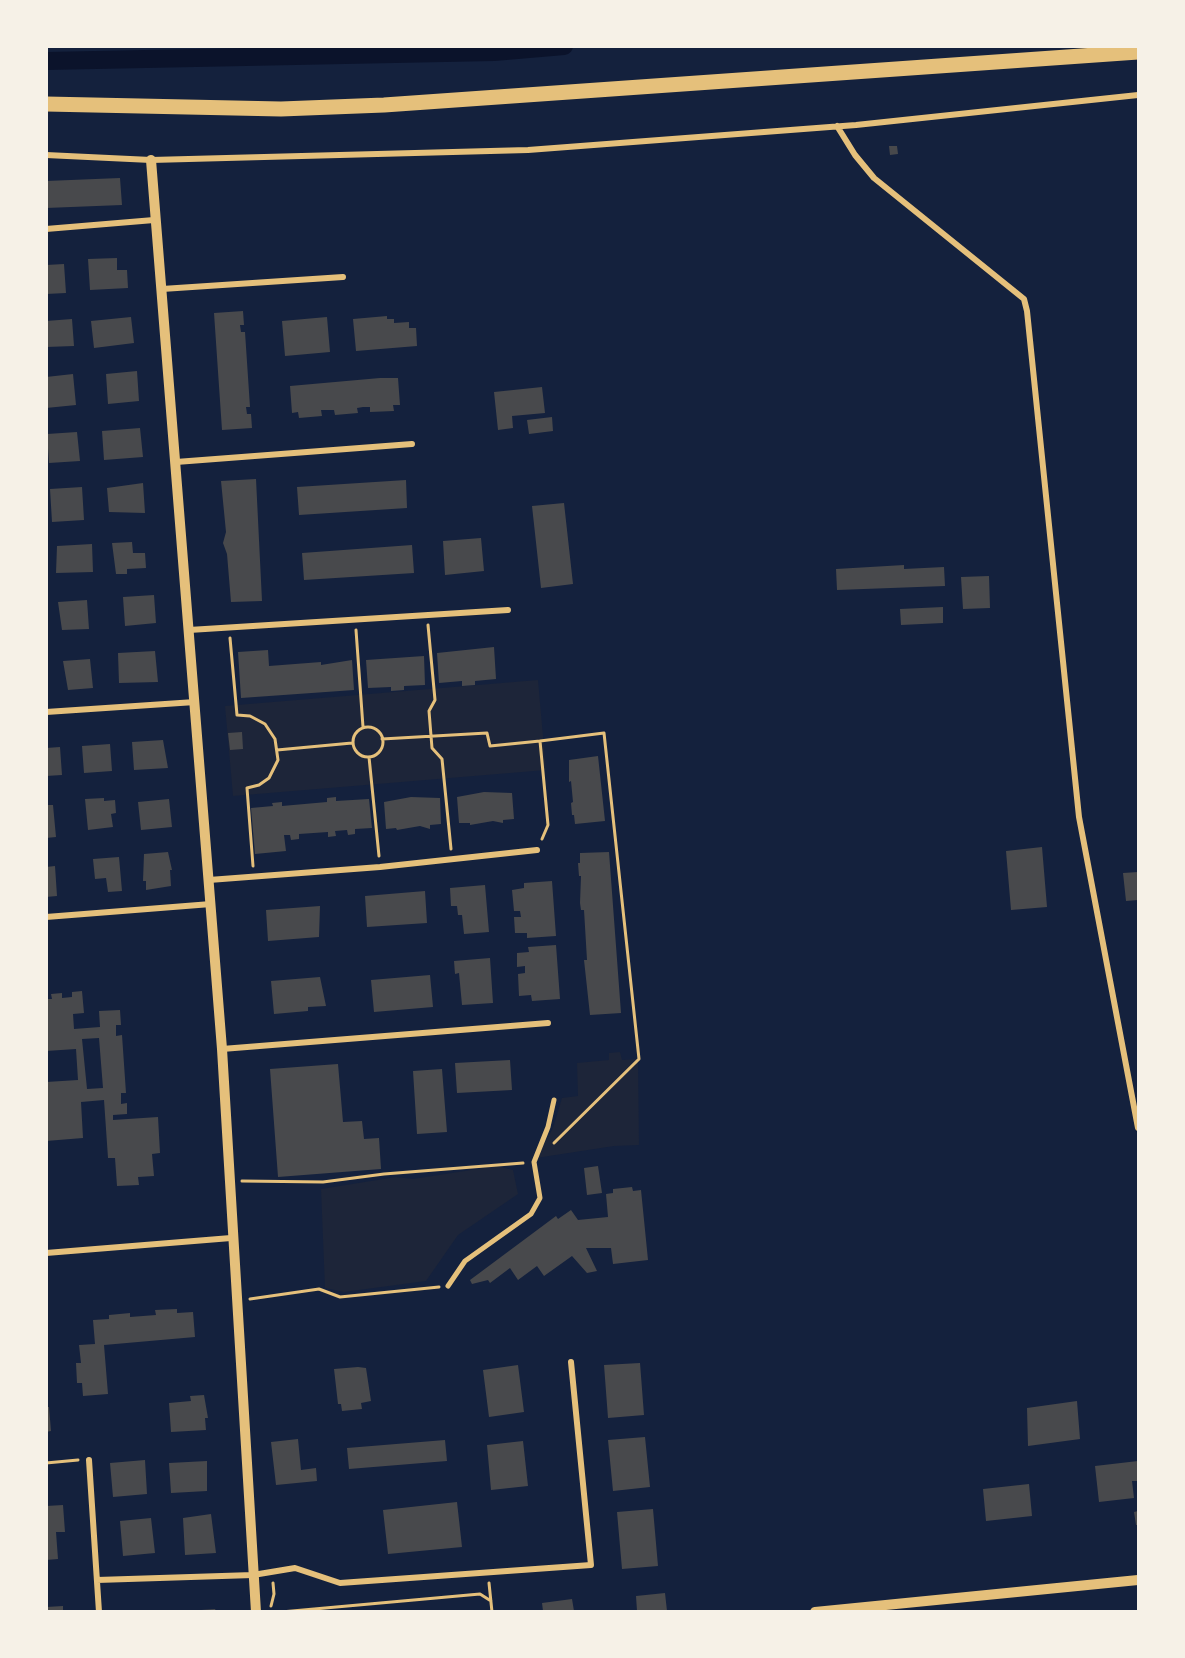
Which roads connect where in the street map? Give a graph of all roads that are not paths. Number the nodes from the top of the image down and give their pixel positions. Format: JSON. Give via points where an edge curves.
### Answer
{"nodes":[{"id":1,"x":1138,"y":52,"type":"edge"},
{"id":2,"x":1138,"y":95,"type":"edge"},
{"id":3,"x":46,"y":104,"type":"edge"},
{"id":4,"x":837,"y":126,"type":"junction"},
{"id":5,"x":46,"y":155,"type":"edge"},
{"id":6,"x":151,"y":160,"type":"junction"},
{"id":7,"x":154,"y":220,"type":"junction"},
{"id":8,"x":46,"y":229,"type":"edge"},
{"id":9,"x":343,"y":277,"type":"dead end"},
{"id":10,"x":162,"y":289,"type":"junction"},
{"id":11,"x":412,"y":444,"type":"dead end"},
{"id":12,"x":176,"y":462,"type":"junction"},
{"id":13,"x":508,"y":610,"type":"dead end"},
{"id":14,"x":189,"y":630,"type":"junction"},
{"id":15,"x":195,"y":702,"type":"junction"},
{"id":16,"x":46,"y":712,"type":"edge"},
{"id":17,"x":537,"y":850,"type":"road end"},
{"id":18,"x":209,"y":880,"type":"junction"},
{"id":19,"x":211,"y":904,"type":"junction"},
{"id":20,"x":46,"y":917,"type":"edge"},
{"id":21,"x":548,"y":1023,"type":"dead end"},
{"id":22,"x":222,"y":1049,"type":"junction"},
{"id":23,"x":554,"y":1100,"type":"dead end"},
{"id":24,"x":1138,"y":1128,"type":"edge"},
{"id":25,"x":231,"y":1238,"type":"junction"},
{"id":26,"x":46,"y":1253,"type":"edge"},
{"id":27,"x":448,"y":1286,"type":"road end"},
{"id":28,"x":571,"y":1362,"type":"dead end"},
{"id":29,"x":89,"y":1460,"type":"road end"},
{"id":30,"x":253,"y":1575,"type":"junction"},
{"id":31,"x":97,"y":1580,"type":"junction"},
{"id":32,"x":1138,"y":1580,"type":"edge"},
{"id":33,"x":99,"y":1611,"type":"edge"},
{"id":34,"x":256,"y":1611,"type":"edge"},
{"id":35,"x":814,"y":1611,"type":"edge"}],
"edges":[{"from":1,"to":3,"type":"main road","via":[[384,105],[281,109]]},
{"from":2,"to":4,"type":"street"},
{"from":4,"to":6,"type":"street","via":[[528,150]]},
{"from":4,"to":24,"type":"street","via":[[874,178],[1024,299],[1079,817]]},
{"from":5,"to":6,"type":"street"},
{"from":6,"to":7,"type":"street"},
{"from":7,"to":8,"type":"street"},
{"from":7,"to":10,"type":"street"},
{"from":9,"to":10,"type":"street"},
{"from":10,"to":12,"type":"street"},
{"from":11,"to":12,"type":"street"},
{"from":12,"to":14,"type":"street"},
{"from":13,"to":14,"type":"street"},
{"from":14,"to":15,"type":"street"},
{"from":15,"to":16,"type":"street"},
{"from":15,"to":18,"type":"street"},
{"from":17,"to":18,"type":"street"},
{"from":18,"to":19,"type":"street"},
{"from":19,"to":20,"type":"street"},
{"from":19,"to":22,"type":"street"},
{"from":21,"to":22,"type":"street"},
{"from":22,"to":25,"type":"street"},
{"from":23,"to":27,"type":"street","via":[[534,1162],[540,1198],[531,1214],[465,1261]]},
{"from":25,"to":26,"type":"street"},
{"from":25,"to":30,"type":"street"},
{"from":28,"to":30,"type":"street","via":[[591,1565],[340,1583],[295,1568]]},
{"from":29,"to":31,"type":"street"},
{"from":30,"to":31,"type":"street"},
{"from":30,"to":34,"type":"street"},
{"from":31,"to":33,"type":"street"},
{"from":32,"to":35,"type":"street"}]}
